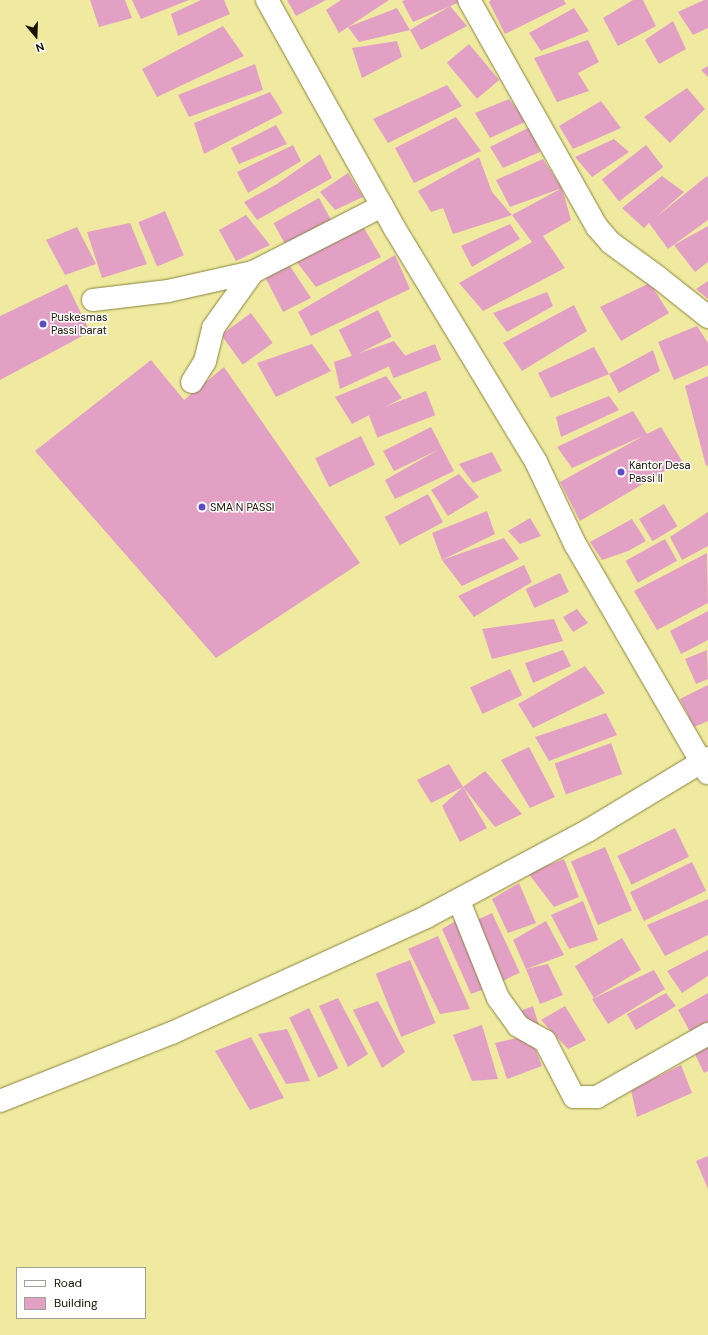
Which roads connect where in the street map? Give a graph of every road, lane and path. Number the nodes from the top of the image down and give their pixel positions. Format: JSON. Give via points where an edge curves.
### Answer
{"nodes":[{"id":1,"x":267,"y":0,"type":"edge"},
{"id":2,"x":469,"y":0,"type":"edge"},
{"id":3,"x":382,"y":206,"type":"junction"},
{"id":4,"x":252,"y":272,"type":"junction"},
{"id":5,"x":93,"y":300,"type":"dead end"},
{"id":6,"x":708,"y":317,"type":"edge"},
{"id":7,"x":192,"y":382,"type":"dead end"},
{"id":8,"x":706,"y":764,"type":"edge"},
{"id":9,"x":459,"y":901,"type":"junction"},
{"id":10,"x":708,"y":1034,"type":"edge"},
{"id":11,"x":0,"y":1101,"type":"edge"}],
"edges":[{"from":1,"to":3,"type":"street"},
{"from":2,"to":6,"type":"street","via":[[597,227],[611,243]]},
{"from":3,"to":4,"type":"street"},
{"from":3,"to":8,"type":"street","via":[[536,462],[576,544]]},
{"from":4,"to":5,"type":"street","via":[[168,291]]},
{"from":4,"to":7,"type":"street","via":[[213,328],[205,361]]},
{"from":8,"to":9,"type":"street"},
{"from":9,"to":10,"type":"street","via":[[498,998],[518,1026],[545,1041],[574,1096],[597,1097]]},
{"from":9,"to":11,"type":"street","via":[[172,1033]]}]}
